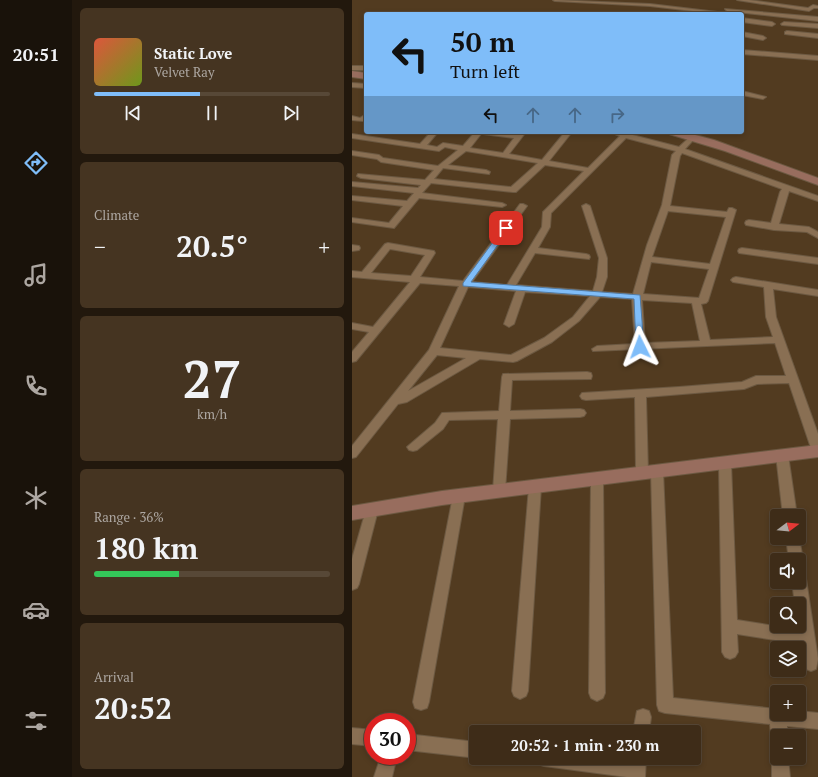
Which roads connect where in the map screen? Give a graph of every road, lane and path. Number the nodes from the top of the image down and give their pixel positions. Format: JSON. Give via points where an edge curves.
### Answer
{"nodes":[{"id":1,"x":555,"y":0,"type":"edge"},
{"id":2,"x":656,"y":0,"type":"edge"},
{"id":3,"x":740,"y":0,"type":"edge"},
{"id":4,"x":650,"y":6,"type":"junction"},
{"id":5,"x":818,"y":7,"type":"edge"},
{"id":6,"x":723,"y":12,"type":"edge"},
{"id":7,"x":744,"y":14,"type":"edge"},
{"id":8,"x":818,"y":19,"type":"edge"},
{"id":9,"x":744,"y":20,"type":"edge"},
{"id":10,"x":772,"y":24,"type":"dead end"},
{"id":11,"x":784,"y":24,"type":"dead end"},
{"id":12,"x":818,"y":26,"type":"edge"},
{"id":13,"x":787,"y":33,"type":"dead end"},
{"id":14,"x":744,"y":34,"type":"edge"},
{"id":15,"x":818,"y":36,"type":"edge"},
{"id":16,"x":763,"y":38,"type":"dead end"},
{"id":17,"x":744,"y":52,"type":"edge"},
{"id":18,"x":818,"y":58,"type":"edge"},
{"id":19,"x":352,"y":68,"type":"edge"},
{"id":20,"x":364,"y":68,"type":"edge"},
{"id":21,"x":352,"y":74,"type":"edge"},
{"id":22,"x":364,"y":76,"type":"edge"},
{"id":23,"x":352,"y":84,"type":"edge"},
{"id":24,"x":364,"y":86,"type":"edge"},
{"id":25,"x":744,"y":93,"type":"edge"},
{"id":26,"x":763,"y":97,"type":"dead end"},
{"id":27,"x":352,"y":118,"type":"edge"},
{"id":28,"x":364,"y":118,"type":"edge"},
{"id":29,"x":433,"y":134,"type":"edge"},
{"id":30,"x":477,"y":134,"type":"edge"},
{"id":31,"x":521,"y":134,"type":"edge"},
{"id":32,"x":567,"y":134,"type":"edge"},
{"id":33,"x":621,"y":134,"type":"edge"},
{"id":34,"x":681,"y":134,"type":"edge"},
{"id":35,"x":625,"y":135,"type":"junction"},
{"id":36,"x":352,"y":136,"type":"edge"},
{"id":37,"x":693,"y":137,"type":"junction"},
{"id":38,"x":422,"y":146,"type":"junction"},
{"id":39,"x":464,"y":148,"type":"junction"},
{"id":40,"x":681,"y":150,"type":"junction"},
{"id":41,"x":353,"y":154,"type":"edge"},
{"id":42,"x":504,"y":155,"type":"junction"},
{"id":43,"x":544,"y":162,"type":"junction"},
{"id":44,"x":441,"y":167,"type":"junction"},
{"id":45,"x":589,"y":170,"type":"junction"},
{"id":46,"x":486,"y":172,"type":"dead end"},
{"id":47,"x":361,"y":176,"type":"dead end"},
{"id":48,"x":428,"y":182,"type":"junction"},
{"id":49,"x":818,"y":182,"type":"edge"},
{"id":50,"x":352,"y":184,"type":"edge"},
{"id":51,"x":788,"y":186,"type":"junction"},
{"id":52,"x":419,"y":193,"type":"junction"},
{"id":53,"x":352,"y":198,"type":"edge"},
{"id":54,"x":818,"y":199,"type":"edge"},
{"id":55,"x":409,"y":204,"type":"junction"},
{"id":56,"x":502,"y":205,"type":"dead end"},
{"id":57,"x":523,"y":206,"type":"dead end"},
{"id":58,"x":586,"y":206,"type":"dead end"},
{"id":59,"x":665,"y":208,"type":"junction"},
{"id":60,"x":352,"y":220,"type":"edge"},
{"id":61,"x":749,"y":223,"type":"dead end"},
{"id":62,"x":774,"y":226,"type":"junction"},
{"id":63,"x":818,"y":235,"type":"edge"},
{"id":64,"x":532,"y":250,"type":"junction"},
{"id":65,"x":742,"y":251,"type":"dead end"},
{"id":66,"x":586,"y":257,"type":"dead end"},
{"id":67,"x":647,"y":259,"type":"junction"},
{"id":68,"x":818,"y":261,"type":"edge"},
{"id":69,"x":714,"y":267,"type":"junction"},
{"id":70,"x":352,"y":274,"type":"edge"},
{"id":71,"x":364,"y":275,"type":"junction"},
{"id":72,"x":415,"y":280,"type":"junction"},
{"id":73,"x":736,"y":280,"type":"dead end"},
{"id":74,"x":465,"y":284,"type":"junction"},
{"id":75,"x":768,"y":285,"type":"junction"},
{"id":76,"x":510,"y":288,"type":"junction"},
{"id":77,"x":521,"y":289,"type":"junction"},
{"id":78,"x":818,"y":293,"type":"edge"},
{"id":79,"x":597,"y":294,"type":"junction"},
{"id":80,"x":638,"y":297,"type":"junction"},
{"id":81,"x":696,"y":300,"type":"junction"},
{"id":82,"x":509,"y":324,"type":"dead end"},
{"id":83,"x":352,"y":326,"type":"edge"},
{"id":84,"x":376,"y":330,"type":"junction"},
{"id":85,"x":779,"y":340,"type":"junction"},
{"id":86,"x":706,"y":344,"type":"junction"},
{"id":87,"x":640,"y":347,"type":"junction"},
{"id":88,"x":597,"y":349,"type":"dead end"},
{"id":89,"x":434,"y":351,"type":"junction"},
{"id":90,"x":476,"y":356,"type":"junction"},
{"id":91,"x":352,"y":358,"type":"edge"},
{"id":92,"x":587,"y":376,"type":"dead end"},
{"id":93,"x":793,"y":379,"type":"junction"},
{"id":94,"x":640,"y":393,"type":"junction"},
{"id":95,"x":586,"y":396,"type":"dead end"},
{"id":96,"x":394,"y":402,"type":"junction"},
{"id":97,"x":580,"y":413,"type":"dead end"},
{"id":98,"x":504,"y":414,"type":"junction"},
{"id":99,"x":413,"y":447,"type":"dead end"},
{"id":100,"x":818,"y":451,"type":"edge"},
{"id":101,"x":352,"y":454,"type":"edge"},
{"id":102,"x":782,"y":455,"type":"junction"},
{"id":103,"x":725,"y":463,"type":"junction"},
{"id":104,"x":649,"y":472,"type":"junction"},
{"id":105,"x":597,"y":479,"type":"junction"},
{"id":106,"x":535,"y":487,"type":"junction"},
{"id":107,"x":499,"y":491,"type":"junction"},
{"id":108,"x":459,"y":496,"type":"junction"},
{"id":109,"x":789,"y":509,"type":"edge"},
{"id":110,"x":372,"y":510,"type":"junction"},
{"id":111,"x":352,"y":513,"type":"edge"},
{"id":112,"x":352,"y":584,"type":"edge"},
{"id":113,"x":800,"y":589,"type":"edge"},
{"id":114,"x":729,"y":626,"type":"junction"},
{"id":115,"x":807,"y":638,"type":"junction"},
{"id":116,"x":730,"y":652,"type":"dead end"},
{"id":117,"x":811,"y":664,"type":"dead end"},
{"id":118,"x":520,"y":691,"type":"dead end"},
{"id":119,"x":596,"y":693,"type":"dead end"},
{"id":120,"x":421,"y":702,"type":"dead end"},
{"id":121,"x":770,"y":716,"type":"edge"},
{"id":122,"x":806,"y":720,"type":"edge"},
{"id":123,"x":818,"y":721,"type":"edge"},
{"id":124,"x":352,"y":736,"type":"edge"},
{"id":125,"x":364,"y":737,"type":"edge"},
{"id":126,"x":416,"y":743,"type":"edge"},
{"id":127,"x":469,"y":749,"type":"edge"},
{"id":128,"x":386,"y":765,"type":"edge"},
{"id":129,"x":609,"y":765,"type":"edge"},
{"id":130,"x":780,"y":765,"type":"edge"},
{"id":131,"x":637,"y":768,"type":"edge"},
{"id":132,"x":383,"y":777,"type":"edge"},
{"id":133,"x":781,"y":777,"type":"edge"}],
"edges":[{"from":1,"to":4,"type":"street"},
{"from":2,"to":4,"type":"street"},
{"from":3,"to":5,"type":"street","via":[[809,10],[813,6]]},
{"from":3,"to":6,"type":"street"},
{"from":4,"to":6,"type":"street"},
{"from":7,"to":8,"type":"street"},
{"from":9,"to":10,"type":"street"},
{"from":11,"to":12,"type":"street"},
{"from":13,"to":15,"type":"street"},
{"from":14,"to":16,"type":"street"},
{"from":17,"to":18,"type":"street"},
{"from":19,"to":20,"type":"street"},
{"from":21,"to":22,"type":"street"},
{"from":23,"to":24,"type":"street"},
{"from":25,"to":26,"type":"street"},
{"from":27,"to":28,"type":"street","via":[[361,120]]},
{"from":29,"to":38,"type":"street"},
{"from":30,"to":39,"type":"street"},
{"from":31,"to":42,"type":"street"},
{"from":32,"to":43,"type":"street"},
{"from":33,"to":35,"type":"street"},
{"from":34,"to":37,"type":"street"},
{"from":35,"to":40,"type":"street"},
{"from":35,"to":45,"type":"street"},
{"from":36,"to":38,"type":"street"},
{"from":37,"to":40,"type":"street"},
{"from":37,"to":49,"type":"street","via":[[759,158]]},
{"from":38,"to":39,"type":"street","via":[[439,149],[443,145]]},
{"from":39,"to":42,"type":"street"},
{"from":39,"to":44,"type":"street"},
{"from":40,"to":51,"type":"street"},
{"from":40,"to":59,"type":"street","via":[[676,155]]},
{"from":41,"to":44,"type":"street"},
{"from":42,"to":43,"type":"street"},
{"from":43,"to":45,"type":"street"},
{"from":43,"to":48,"type":"street","via":[[513,190]]},
{"from":44,"to":46,"type":"street"},
{"from":44,"to":48,"type":"street"},
{"from":45,"to":64,"type":"street","via":[[547,212],[546,227]]},
{"from":47,"to":48,"type":"street"},
{"from":48,"to":52,"type":"street"},
{"from":50,"to":52,"type":"street"},
{"from":51,"to":54,"type":"street"},
{"from":51,"to":62,"type":"street"},
{"from":52,"to":55,"type":"street"},
{"from":52,"to":56,"type":"street"},
{"from":53,"to":55,"type":"street"},
{"from":55,"to":60,"type":"street","via":[[391,226]]},
{"from":57,"to":74,"type":"street"},
{"from":58,"to":79,"type":"street","via":[[603,258],[602,277]]},
{"from":59,"to":67,"type":"street"},
{"from":59,"to":69,"type":"street","via":[[731,212]]},
{"from":61,"to":62,"type":"street"},
{"from":62,"to":63,"type":"street","via":[[809,230]]},
{"from":64,"to":66,"type":"street"},
{"from":64,"to":76,"type":"street"},
{"from":65,"to":68,"type":"street"},
{"from":67,"to":69,"type":"street"},
{"from":67,"to":80,"type":"street"},
{"from":69,"to":81,"type":"street","via":[[703,301]]},
{"from":70,"to":71,"type":"street"},
{"from":71,"to":72,"type":"street"},
{"from":71,"to":72,"type":"street","via":[[388,246],[431,253]]},
{"from":72,"to":74,"type":"street"},
{"from":72,"to":84,"type":"street"},
{"from":73,"to":75,"type":"street"},
{"from":74,"to":76,"type":"street"},
{"from":74,"to":89,"type":"street"},
{"from":75,"to":78,"type":"street"},
{"from":75,"to":85,"type":"street","via":[[771,317]]},
{"from":76,"to":77,"type":"street"},
{"from":77,"to":79,"type":"street"},
{"from":77,"to":82,"type":"street"},
{"from":79,"to":80,"type":"street"},
{"from":79,"to":90,"type":"street","via":[[576,319],[548,340],[513,359]]},
{"from":80,"to":81,"type":"street"},
{"from":80,"to":87,"type":"street"},
{"from":81,"to":86,"type":"street"},
{"from":83,"to":84,"type":"street"},
{"from":84,"to":91,"type":"street"},
{"from":85,"to":86,"type":"street"},
{"from":85,"to":93,"type":"street"},
{"from":86,"to":87,"type":"street"},
{"from":87,"to":88,"type":"street"},
{"from":89,"to":90,"type":"street"},
{"from":89,"to":96,"type":"street"},
{"from":90,"to":96,"type":"street"},
{"from":92,"to":98,"type":"street","via":[[507,377]]},
{"from":93,"to":94,"type":"street","via":[[756,380],[744,385]]},
{"from":93,"to":100,"type":"street"},
{"from":94,"to":95,"type":"street"},
{"from":94,"to":104,"type":"street"},
{"from":96,"to":101,"type":"street"},
{"from":97,"to":98,"type":"street"},
{"from":98,"to":99,"type":"street","via":[[446,416],[439,426]]},
{"from":98,"to":107,"type":"street"},
{"from":100,"to":102,"type":"street"},
{"from":102,"to":103,"type":"street"},
{"from":102,"to":109,"type":"street"},
{"from":103,"to":104,"type":"street"},
{"from":103,"to":114,"type":"street"},
{"from":104,"to":105,"type":"street"},
{"from":104,"to":121,"type":"street","via":[[665,705]]},
{"from":105,"to":106,"type":"street"},
{"from":105,"to":119,"type":"street"},
{"from":106,"to":107,"type":"street"},
{"from":106,"to":118,"type":"street"},
{"from":107,"to":108,"type":"street"},
{"from":108,"to":110,"type":"street"},
{"from":108,"to":120,"type":"street"},
{"from":110,"to":111,"type":"street"},
{"from":110,"to":112,"type":"street"},
{"from":113,"to":115,"type":"street"},
{"from":114,"to":115,"type":"street"},
{"from":114,"to":116,"type":"street"},
{"from":115,"to":117,"type":"street"},
{"from":122,"to":123,"type":"street"},
{"from":124,"to":125,"type":"street"},
{"from":126,"to":127,"type":"street"},
{"from":128,"to":132,"type":"street"},
{"from":129,"to":131,"type":"street"},
{"from":130,"to":133,"type":"street"}]}
